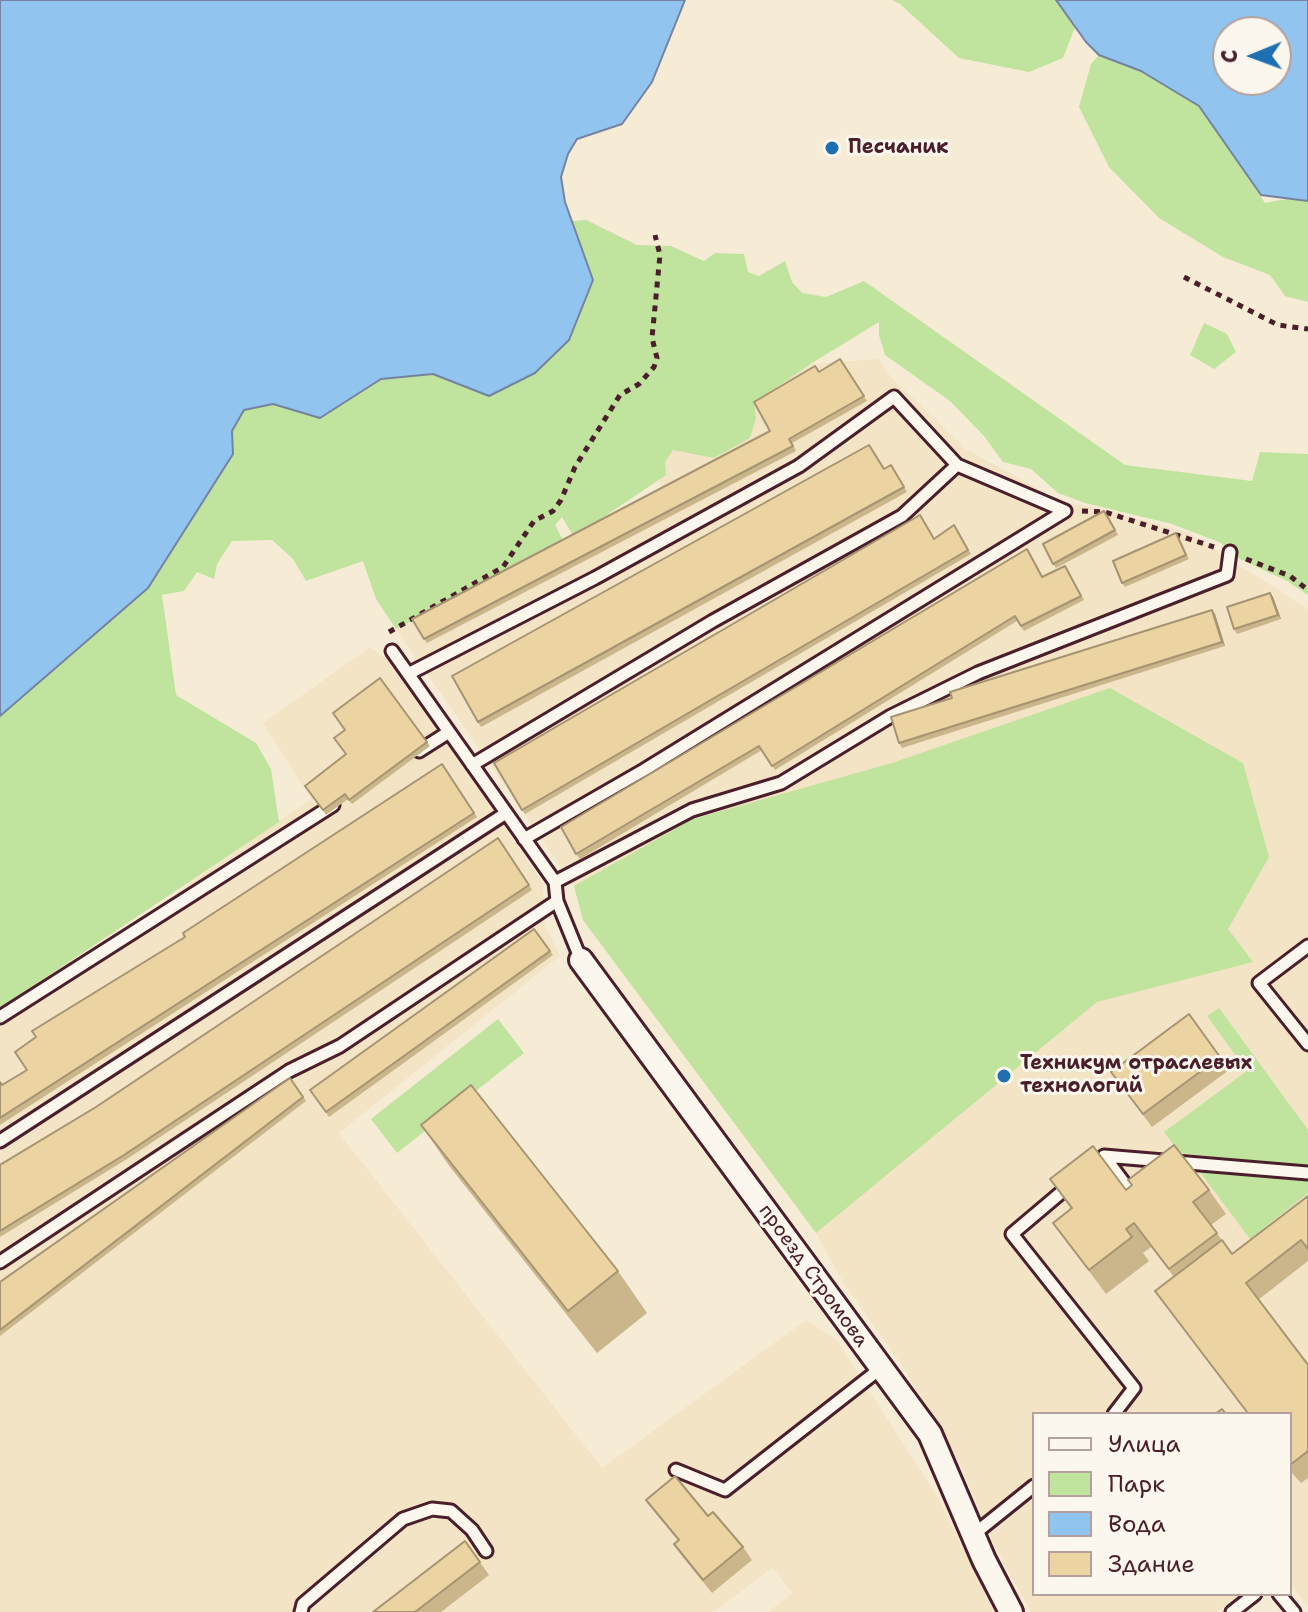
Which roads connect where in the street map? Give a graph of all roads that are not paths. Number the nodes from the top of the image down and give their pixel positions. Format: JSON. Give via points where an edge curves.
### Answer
{"nodes":[{"id":1,"x":957,"y":465,"type":"junction"},
{"id":2,"x":1230,"y":552,"type":"road end"},
{"id":3,"x":392,"y":651,"type":"road end"},
{"id":4,"x":408,"y":674,"type":"junction"},
{"id":5,"x":449,"y":732,"type":"junction"},
{"id":6,"x":409,"y":757,"type":"edge"},
{"id":7,"x":472,"y":765,"type":"junction"},
{"id":8,"x":343,"y":799,"type":"edge"},
{"id":9,"x":506,"y":813,"type":"junction"},
{"id":10,"x":524,"y":839,"type":"junction"},
{"id":11,"x":555,"y":882,"type":"junction"},
{"id":12,"x":557,"y":901,"type":"junction"},
{"id":13,"x":1308,"y":946,"type":"edge"},
{"id":14,"x":581,"y":960,"type":"joint"},
{"id":15,"x":0,"y":1017,"type":"edge"},
{"id":16,"x":1308,"y":1044,"type":"edge"},
{"id":17,"x":0,"y":1141,"type":"edge"},
{"id":18,"x":1104,"y":1156,"type":"junction"},
{"id":19,"x":1186,"y":1163,"type":"junction"},
{"id":20,"x":1093,"y":1166,"type":"edge"},
{"id":21,"x":1174,"y":1172,"type":"edge"},
{"id":22,"x":1308,"y":1173,"type":"edge"},
{"id":23,"x":1081,"y":1175,"type":"edge"},
{"id":24,"x":1151,"y":1192,"type":"edge"},
{"id":25,"x":0,"y":1262,"type":"edge"},
{"id":26,"x":881,"y":1368,"type":"junction"},
{"id":27,"x":1116,"y":1412,"type":"edge"},
{"id":28,"x":676,"y":1470,"type":"dead end"},
{"id":29,"x":1032,"y":1488,"type":"edge"},
{"id":30,"x":973,"y":1535,"type":"junction"},
{"id":31,"x":486,"y":1551,"type":"dead end"},
{"id":32,"x":1252,"y":1596,"type":"edge"},
{"id":33,"x":1281,"y":1596,"type":"edge"},
{"id":34,"x":301,"y":1612,"type":"edge"},
{"id":35,"x":1011,"y":1612,"type":"edge"},
{"id":36,"x":1232,"y":1612,"type":"edge"},
{"id":37,"x":1294,"y":1612,"type":"edge"}],
"edges":[{"from":1,"to":4,"type":"lane","via":[[894,397],[799,466]]},
{"from":1,"to":7,"type":"lane","via":[[902,516]]},
{"from":1,"to":10,"type":"lane","via":[[1065,511]]},
{"from":2,"to":11,"type":"lane","via":[[1227,575],[978,673],[891,716],[781,783],[692,810]]},
{"from":3,"to":4,"type":"lane"},
{"from":4,"to":5,"type":"lane"},
{"from":5,"to":6,"type":"lane"},
{"from":5,"to":7,"type":"lane"},
{"from":7,"to":9,"type":"lane"},
{"from":8,"to":15,"type":"lane"},
{"from":9,"to":10,"type":"lane"},
{"from":9,"to":17,"type":"lane"},
{"from":10,"to":11,"type":"lane"},
{"from":11,"to":12,"type":"lane"},
{"from":12,"to":14,"type":"lane"},
{"from":12,"to":25,"type":"lane"},
{"from":13,"to":16,"type":"lane","via":[[1259,983]]},
{"from":14,"to":26,"type":"street","name":"проезд Стромова"},
{"from":18,"to":19,"type":"lane"},
{"from":18,"to":20,"type":"lane"},
{"from":18,"to":24,"type":"lane","via":[[1139,1201]]},
{"from":19,"to":21,"type":"lane"},
{"from":19,"to":22,"type":"lane"},
{"from":23,"to":27,"type":"lane","via":[[1012,1234],[1134,1388]]},
{"from":26,"to":28,"type":"lane","via":[[725,1490]]},
{"from":26,"to":30,"type":"street","name":"проезд Стромова","via":[[930,1434]]},
{"from":29,"to":30,"type":"lane"},
{"from":30,"to":35,"type":"street","name":"проезд Стромова"},
{"from":31,"to":34,"type":"lane","via":[[451,1511],[432,1509],[403,1519],[303,1604]]},
{"from":32,"to":36,"type":"lane"},
{"from":33,"to":37,"type":"lane"}]}
